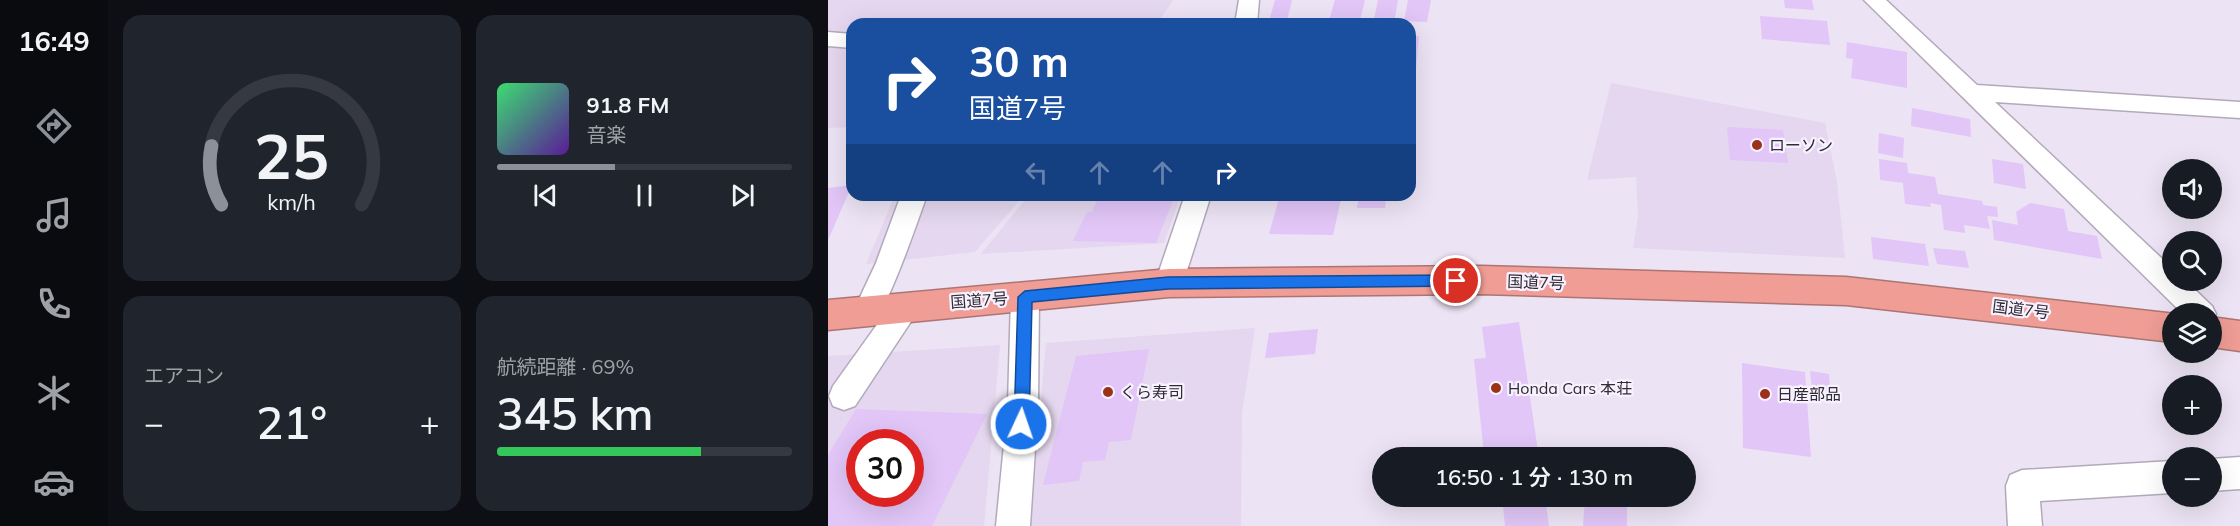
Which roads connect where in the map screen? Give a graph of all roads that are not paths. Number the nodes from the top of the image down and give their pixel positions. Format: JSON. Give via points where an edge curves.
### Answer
{"nodes":[{"id":1,"x":1249,"y":0,"type":"edge"},
{"id":2,"x":1874,"y":0,"type":"edge"},
{"id":3,"x":1247,"y":18,"type":"edge"},
{"id":4,"x":828,"y":39,"type":"edge"},
{"id":5,"x":846,"y":40,"type":"edge"},
{"id":6,"x":1974,"y":93,"type":"junction"},
{"id":7,"x":2240,"y":110,"type":"edge"},
{"id":8,"x":912,"y":201,"type":"edge"},
{"id":9,"x":1196,"y":201,"type":"edge"},
{"id":10,"x":1168,"y":283,"type":"junction"},
{"id":11,"x":1025,"y":297,"type":"junction"},
{"id":12,"x":2191,"y":303,"type":"edge"},
{"id":13,"x":906,"y":306,"type":"junction"},
{"id":14,"x":868,"y":310,"type":"junction"},
{"id":15,"x":828,"y":315,"type":"edge"},
{"id":16,"x":2162,"y":326,"type":"edge"},
{"id":17,"x":844,"y":396,"type":"dead end"},
{"id":18,"x":2240,"y":473,"type":"edge"},
{"id":19,"x":2222,"y":474,"type":"edge"},
{"id":20,"x":2162,"y":478,"type":"edge"},
{"id":21,"x":1013,"y":526,"type":"edge"},
{"id":22,"x":2025,"y":526,"type":"edge"}],
"edges":[{"from":1,"to":3,"type":"street"},
{"from":2,"to":6,"type":"street"},
{"from":4,"to":5,"type":"street"},
{"from":6,"to":7,"type":"street"},
{"from":6,"to":12,"type":"street"},
{"from":8,"to":14,"type":"street"},
{"from":9,"to":10,"type":"street"},
{"from":10,"to":11,"type":"highway","name":"国道7号"},
{"from":10,"to":16,"type":"highway","name":"国道7号","via":[[1480,280],[1846,291]]},
{"from":11,"to":13,"type":"highway","name":"国道7号"},
{"from":11,"to":21,"type":"street","via":[[1023,404]]},
{"from":13,"to":14,"type":"highway","name":"国道7号"},
{"from":13,"to":17,"type":"street"},
{"from":14,"to":15,"type":"highway","name":"国道7号"},
{"from":18,"to":19,"type":"street"},
{"from":20,"to":22,"type":"street","via":[[2022,486]]}]}
